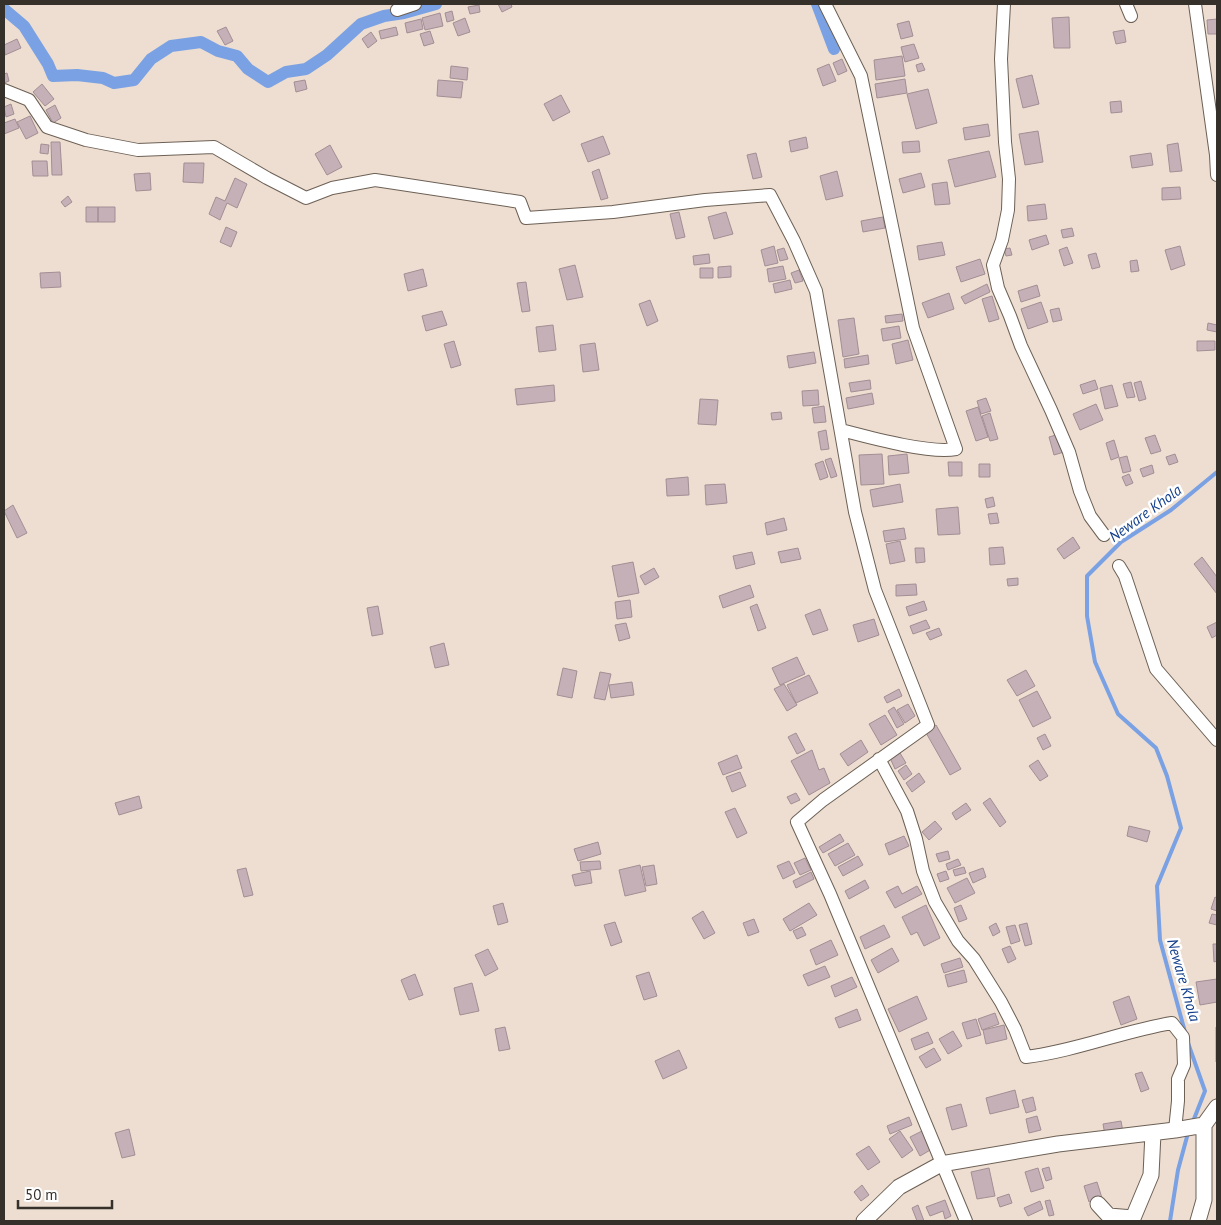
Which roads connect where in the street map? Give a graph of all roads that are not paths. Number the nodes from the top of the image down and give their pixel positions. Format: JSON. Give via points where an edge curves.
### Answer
{"nodes":[{"id":1,"x":415,"y":4,"type":"edge"},
{"id":2,"x":825,"y":4,"type":"edge"},
{"id":3,"x":1004,"y":4,"type":"edge"},
{"id":4,"x":1126,"y":4,"type":"edge"},
{"id":5,"x":1195,"y":4,"type":"edge"},
{"id":6,"x":397,"y":10,"type":"dead end"},
{"id":7,"x":1131,"y":16,"type":"dead end"},
{"id":8,"x":4,"y":90,"type":"edge"},
{"id":9,"x":1217,"y":175,"type":"edge"},
{"id":10,"x":840,"y":430,"type":"junction"},
{"id":11,"x":1104,"y":535,"type":"dead end"},
{"id":12,"x":1119,"y":566,"type":"dead end"},
{"id":13,"x":1217,"y":740,"type":"edge"},
{"id":14,"x":879,"y":759,"type":"junction"},
{"id":15,"x":1217,"y":1107,"type":"edge"},
{"id":16,"x":1204,"y":1125,"type":"junction"},
{"id":17,"x":1175,"y":1130,"type":"junction"},
{"id":18,"x":1153,"y":1133,"type":"junction"},
{"id":19,"x":941,"y":1164,"type":"junction"},
{"id":20,"x":1098,"y":1204,"type":"dead end"},
{"id":21,"x":864,"y":1221,"type":"edge"},
{"id":22,"x":966,"y":1221,"type":"edge"},
{"id":23,"x":1198,"y":1221,"type":"edge"}],
"edges":[{"from":1,"to":6,"type":"street"},
{"from":2,"to":10,"type":"street","via":[[861,76],[913,328],[956,449],[947,451],[912,446]]},
{"from":3,"to":11,"type":"street","via":[[1000,59],[1009,180],[1008,210],[993,265],[998,288],[1069,452],[1090,516]]},
{"from":4,"to":7,"type":"street"},
{"from":5,"to":9,"type":"street"},
{"from":8,"to":10,"type":"street","via":[[29,100],[48,127],[86,140],[138,150],[214,147],[306,198],[332,188],[375,180],[520,202],[526,218],[770,196],[816,291]]},
{"from":10,"to":14,"type":"street","via":[[855,512],[875,590],[928,725]]},
{"from":12,"to":13,"type":"street","via":[[1156,669]]},
{"from":14,"to":17,"type":"street","via":[[907,811],[935,902],[1001,1002],[1026,1057],[1047,1055],[1172,1023],[1183,1036],[1184,1065],[1178,1079]]},
{"from":14,"to":19,"type":"street","via":[[797,822]]},
{"from":15,"to":16,"type":"street"},
{"from":16,"to":17,"type":"street"},
{"from":16,"to":23,"type":"street","via":[[1204,1200]]},
{"from":17,"to":18,"type":"street"},
{"from":18,"to":19,"type":"street","via":[[1058,1144]]},
{"from":18,"to":20,"type":"street","via":[[1151,1174],[1133,1218],[1110,1216]]},
{"from":19,"to":21,"type":"street","via":[[898,1187]]},
{"from":19,"to":22,"type":"street"}]}
